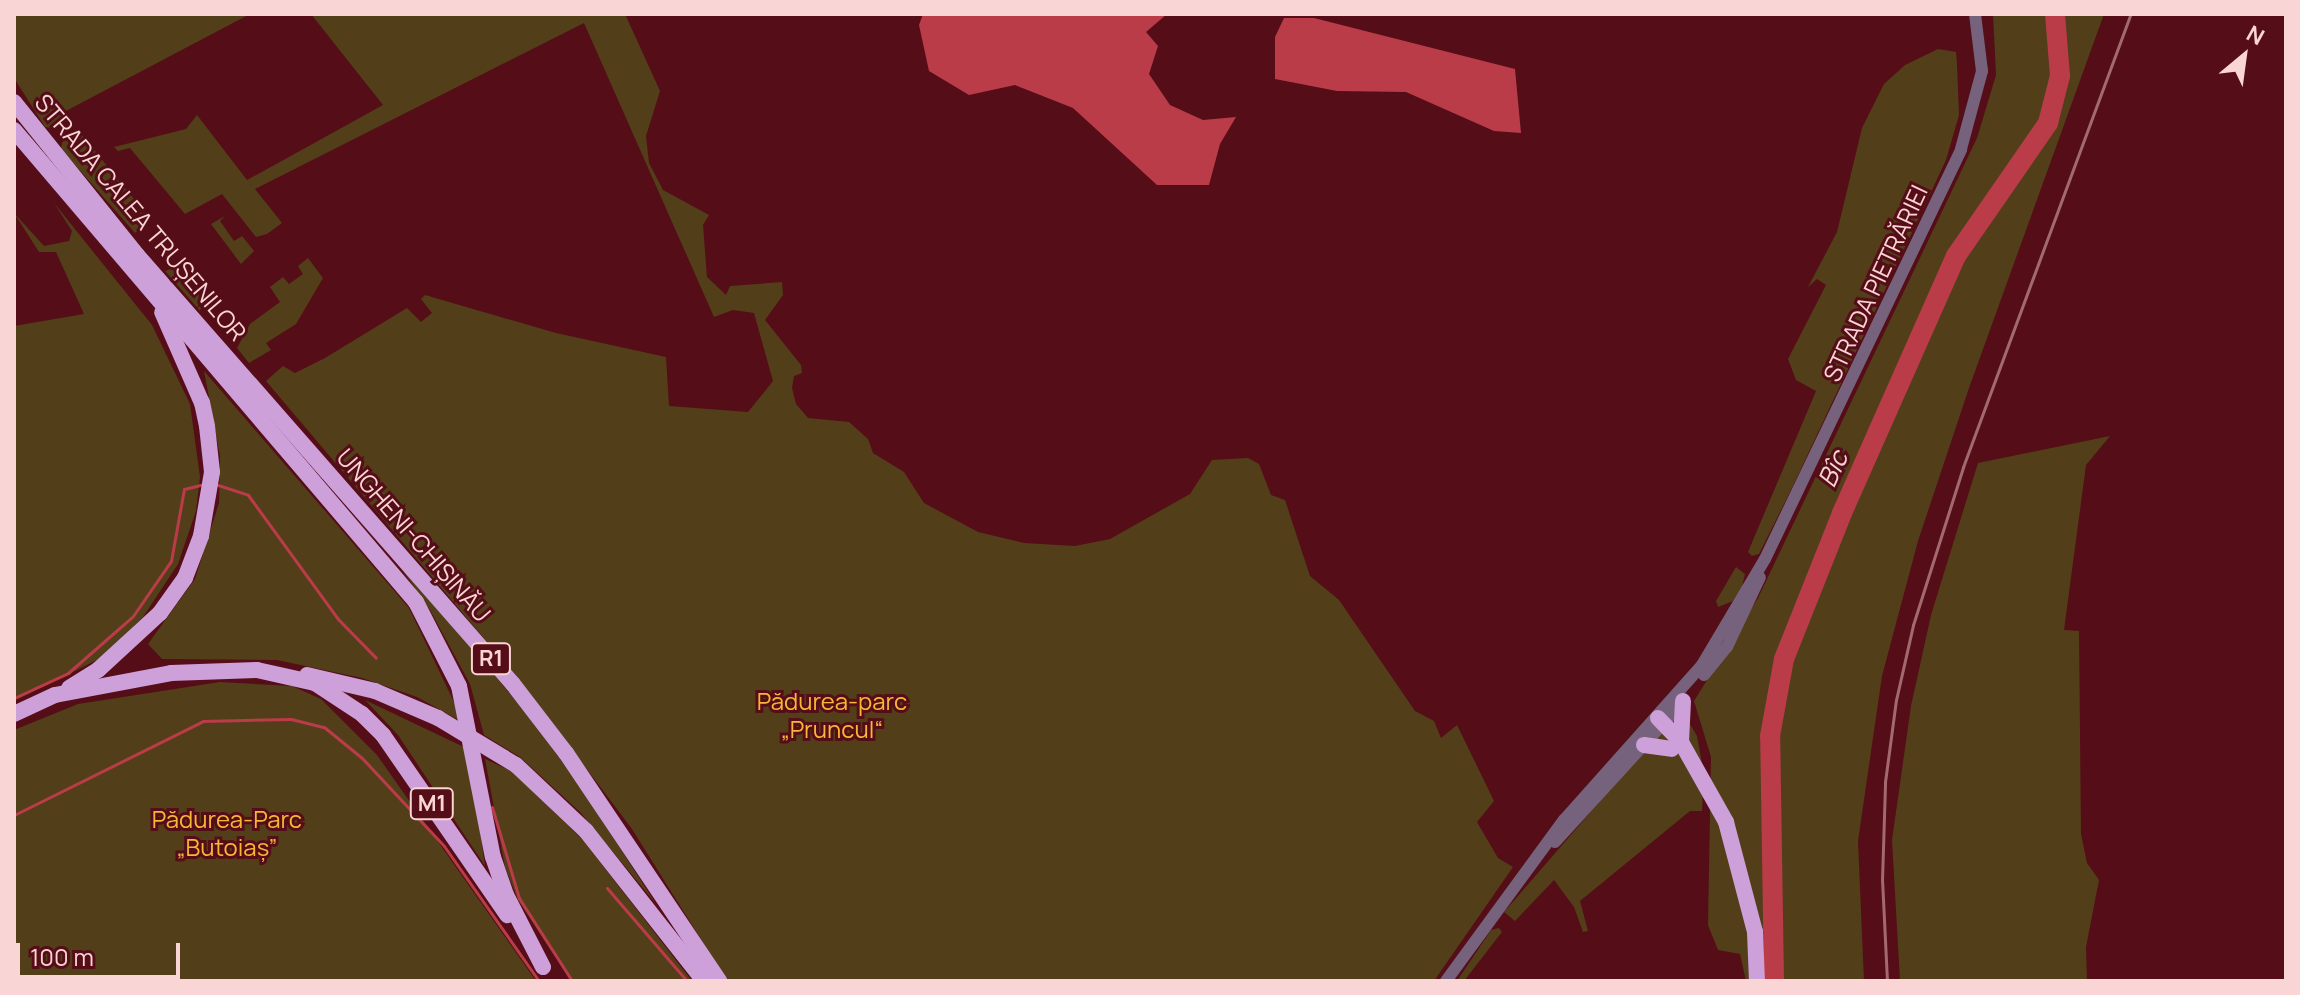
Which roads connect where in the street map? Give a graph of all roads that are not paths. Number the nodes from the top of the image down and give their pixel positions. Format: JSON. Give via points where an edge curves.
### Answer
{"nodes":[{"id":1,"x":1975,"y":14,"type":"edge"},
{"id":2,"x":14,"y":102,"type":"edge"},
{"id":3,"x":14,"y":130,"type":"edge"},
{"id":4,"x":156,"y":300,"type":"junction"},
{"id":5,"x":226,"y":367,"type":"junction"},
{"id":6,"x":1765,"y":559,"type":"junction"},
{"id":7,"x":291,"y":674,"type":"junction"},
{"id":8,"x":55,"y":695,"type":"junction"},
{"id":9,"x":1683,"y":701,"type":"junction"},
{"id":10,"x":14,"y":714,"type":"edge"},
{"id":11,"x":1657,"y":725,"type":"junction"},
{"id":12,"x":1644,"y":745,"type":"junction"},
{"id":13,"x":1677,"y":745,"type":"junction"},
{"id":14,"x":1537,"y":857,"type":"junction"},
{"id":15,"x":543,"y":967,"type":"junction"},
{"id":16,"x":554,"y":981,"type":"edge"},
{"id":17,"x":704,"y":981,"type":"edge"},
{"id":18,"x":719,"y":981,"type":"edge"},
{"id":19,"x":1446,"y":981,"type":"edge"},
{"id":20,"x":1757,"y":981,"type":"edge"}],
"edges":[{"from":1,"to":6,"type":"street","name":"STRADA PIETRĂRIEI","via":[[1982,71],[1961,149]]},
{"from":2,"to":5,"type":"highway","name":"STRADA CALEA TRUȘENILOR","number":"R1"},
{"from":3,"to":4,"type":"highway","name":"STRADA CALEA TRUȘENILOR","number":"R1"},
{"from":4,"to":5,"type":"highway","name":"STRADA CALEA TRUȘENILOR","number":"R1"},
{"from":4,"to":8,"type":"highway","via":[[207,426],[212,472],[201,536],[185,578],[151,623],[98,670]]},
{"from":5,"to":15,"type":"highway","name":"UNGHENI-CHIȘINĂU","number":"R1","via":[[396,575],[431,627],[467,710],[497,870]]},
{"from":5,"to":18,"type":"highway","name":"UNGHENI-CHIȘINĂU","number":"R1","via":[[513,684],[566,753]]},
{"from":6,"to":9,"type":"street","name":"STRADA PIETRĂRIEI","via":[[1756,592],[1727,647]]},
{"from":6,"to":11,"type":"street","name":"STRADA PIETRĂRIEI","via":[[1720,640]]},
{"from":7,"to":8,"type":"highway","number":"M1","via":[[218,669],[171,673]]},
{"from":7,"to":15,"type":"highway","number":"M1","via":[[336,695],[383,735]]},
{"from":7,"to":17,"type":"highway","number":"M1","bridge":true,"via":[[346,683],[438,718],[516,765],[586,831]]},
{"from":8,"to":10,"type":"highway","number":"M1"},
{"from":9,"to":11,"type":"street","name":"STRADA PIETRĂRIEI"},
{"from":9,"to":13,"type":"highway"},
{"from":11,"to":12,"type":"street","name":"STRADA PIETRĂRIEI"},
{"from":11,"to":13,"type":"highway"},
{"from":11,"to":14,"type":"street","name":"STRADA PIETRĂRIEI"},
{"from":12,"to":13,"type":"highway"},
{"from":12,"to":14,"type":"street","name":"STRADA PIETRĂRIEI"},
{"from":13,"to":20,"type":"highway","via":[[1714,793],[1755,932]]},
{"from":14,"to":19,"type":"street","name":"STRADA PIETRĂRIEI"},
{"from":15,"to":16,"type":"highway","number":"M1"}]}
